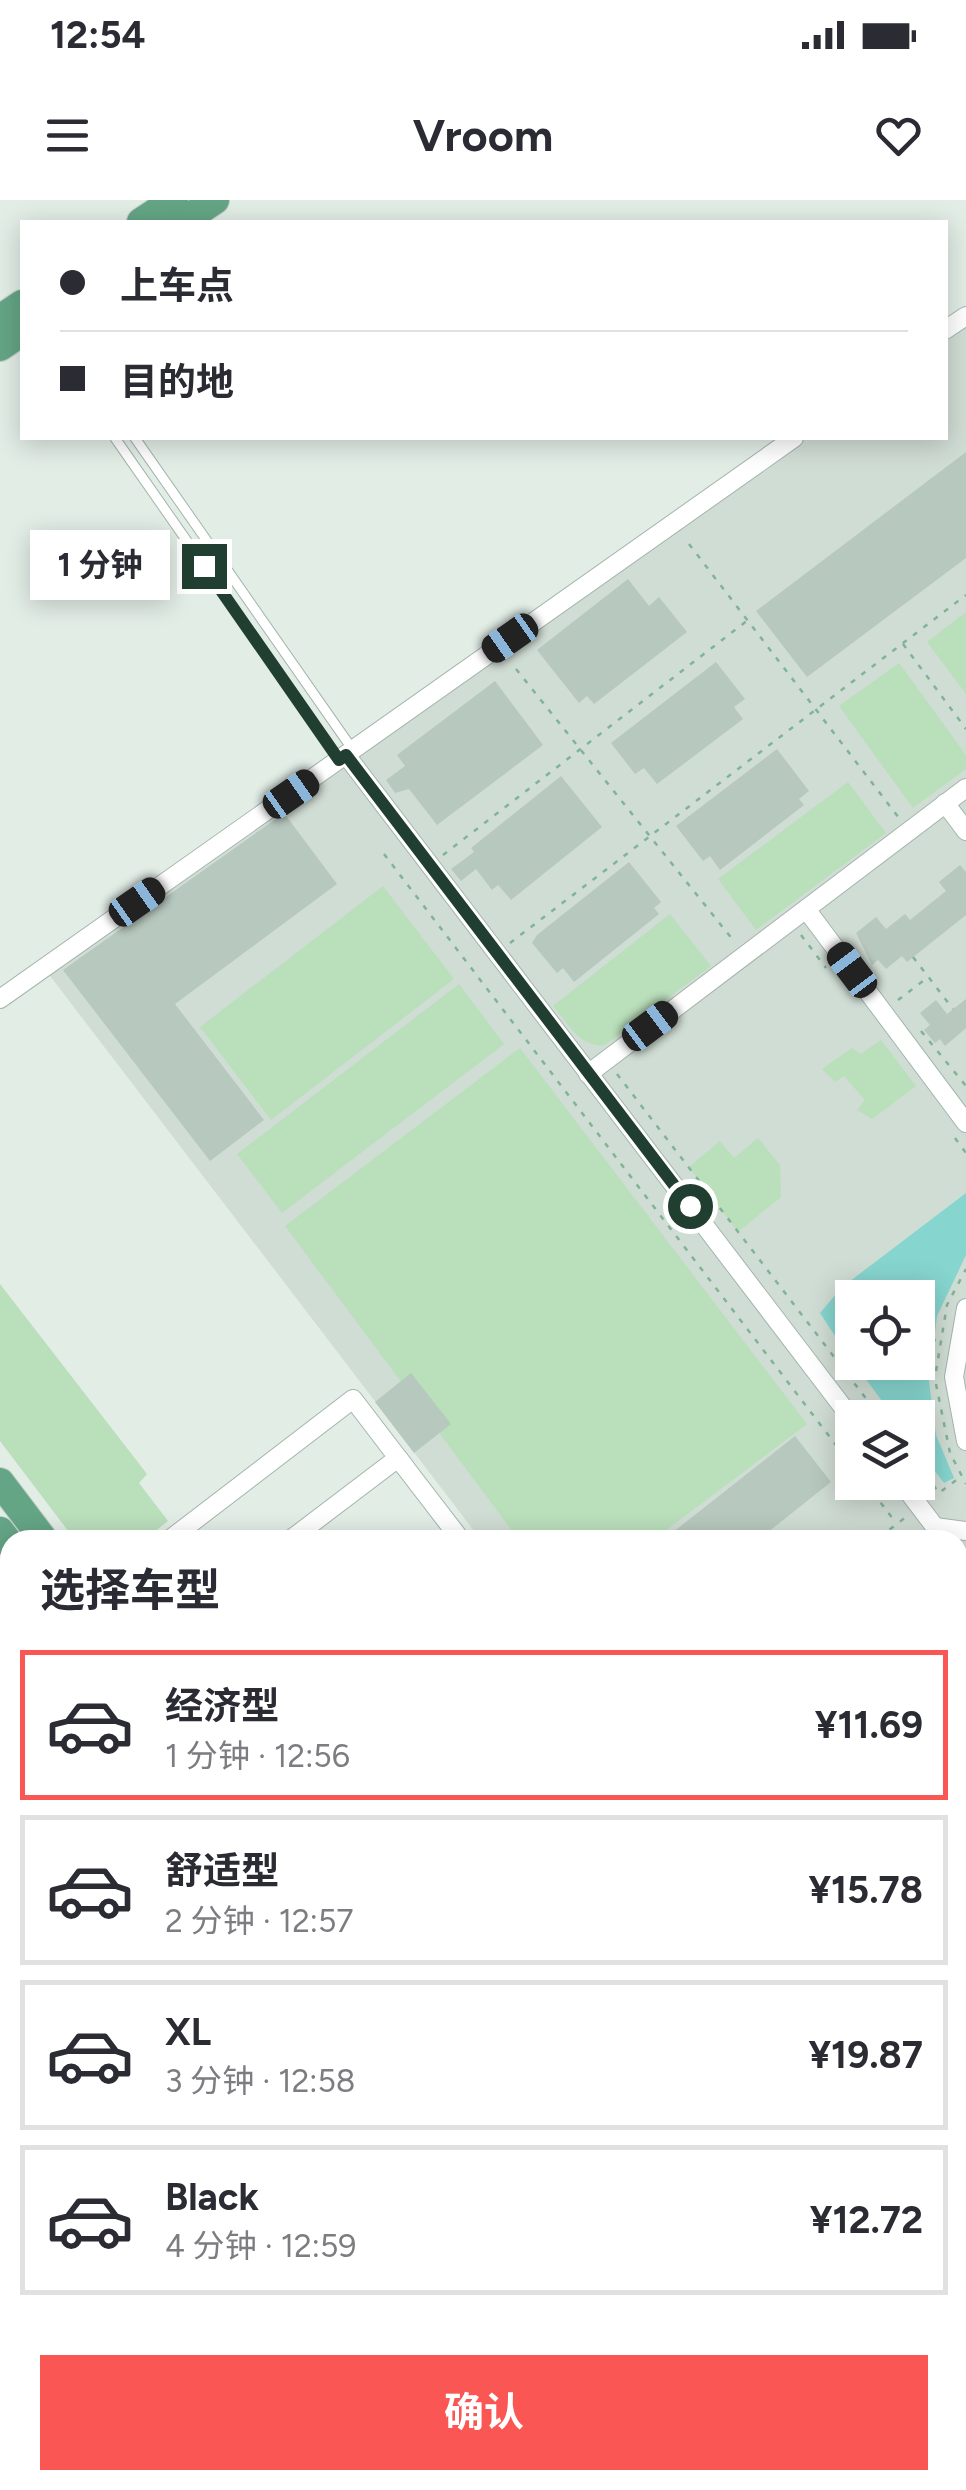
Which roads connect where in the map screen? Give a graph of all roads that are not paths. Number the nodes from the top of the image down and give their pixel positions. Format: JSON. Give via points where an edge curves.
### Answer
{"nodes":[{"id":1,"x":174,"y":200,"type":"edge"},
{"id":2,"x":215,"y":200,"type":"edge"},
{"id":3,"x":144,"y":220,"type":"edge"},
{"id":4,"x":185,"y":220,"type":"edge"},
{"id":5,"x":115,"y":440,"type":"edge"},
{"id":6,"x":136,"y":440,"type":"edge"},
{"id":7,"x":791,"y":440,"type":"edge"},
{"id":8,"x":346,"y":755,"type":"junction"},
{"id":9,"x":966,"y":788,"type":"edge"},
{"id":10,"x":945,"y":803,"type":"junction"},
{"id":11,"x":966,"y":831,"type":"edge"},
{"id":12,"x":806,"y":909,"type":"junction"},
{"id":13,"x":0,"y":999,"type":"edge"},
{"id":14,"x":588,"y":1074,"type":"junction"},
{"id":15,"x":966,"y":1123,"type":"edge"},
{"id":16,"x":966,"y":1308,"type":"edge"},
{"id":17,"x":837,"y":1400,"type":"edge"},
{"id":18,"x":966,"y":1440,"type":"edge"},
{"id":19,"x":405,"y":1467,"type":"junction"},
{"id":20,"x":0,"y":1482,"type":"edge"},
{"id":21,"x":913,"y":1500,"type":"edge"},
{"id":22,"x":36,"y":1530,"type":"edge"},
{"id":23,"x":182,"y":1530,"type":"edge"},
{"id":24,"x":303,"y":1530,"type":"edge"},
{"id":25,"x":453,"y":1530,"type":"edge"},
{"id":26,"x":932,"y":1530,"type":"edge"}],
"edges":[{"from":1,"to":3,"type":"main road"},
{"from":2,"to":4,"type":"main road"},
{"from":5,"to":8,"type":"lane"},
{"from":6,"to":8,"type":"lane"},
{"from":7,"to":8,"type":"street"},
{"from":8,"to":13,"type":"street"},
{"from":8,"to":14,"type":"street"},
{"from":9,"to":10,"type":"street"},
{"from":10,"to":11,"type":"street"},
{"from":10,"to":12,"type":"street"},
{"from":12,"to":14,"type":"street"},
{"from":12,"to":15,"type":"street"},
{"from":14,"to":17,"type":"street"},
{"from":16,"to":18,"type":"street","via":[[954,1377]]},
{"from":19,"to":23,"type":"street","via":[[353,1398]]},
{"from":19,"to":24,"type":"street","via":[[398,1458]]},
{"from":19,"to":25,"type":"street"},
{"from":20,"to":22,"type":"main road"},
{"from":21,"to":26,"type":"street"}]}
